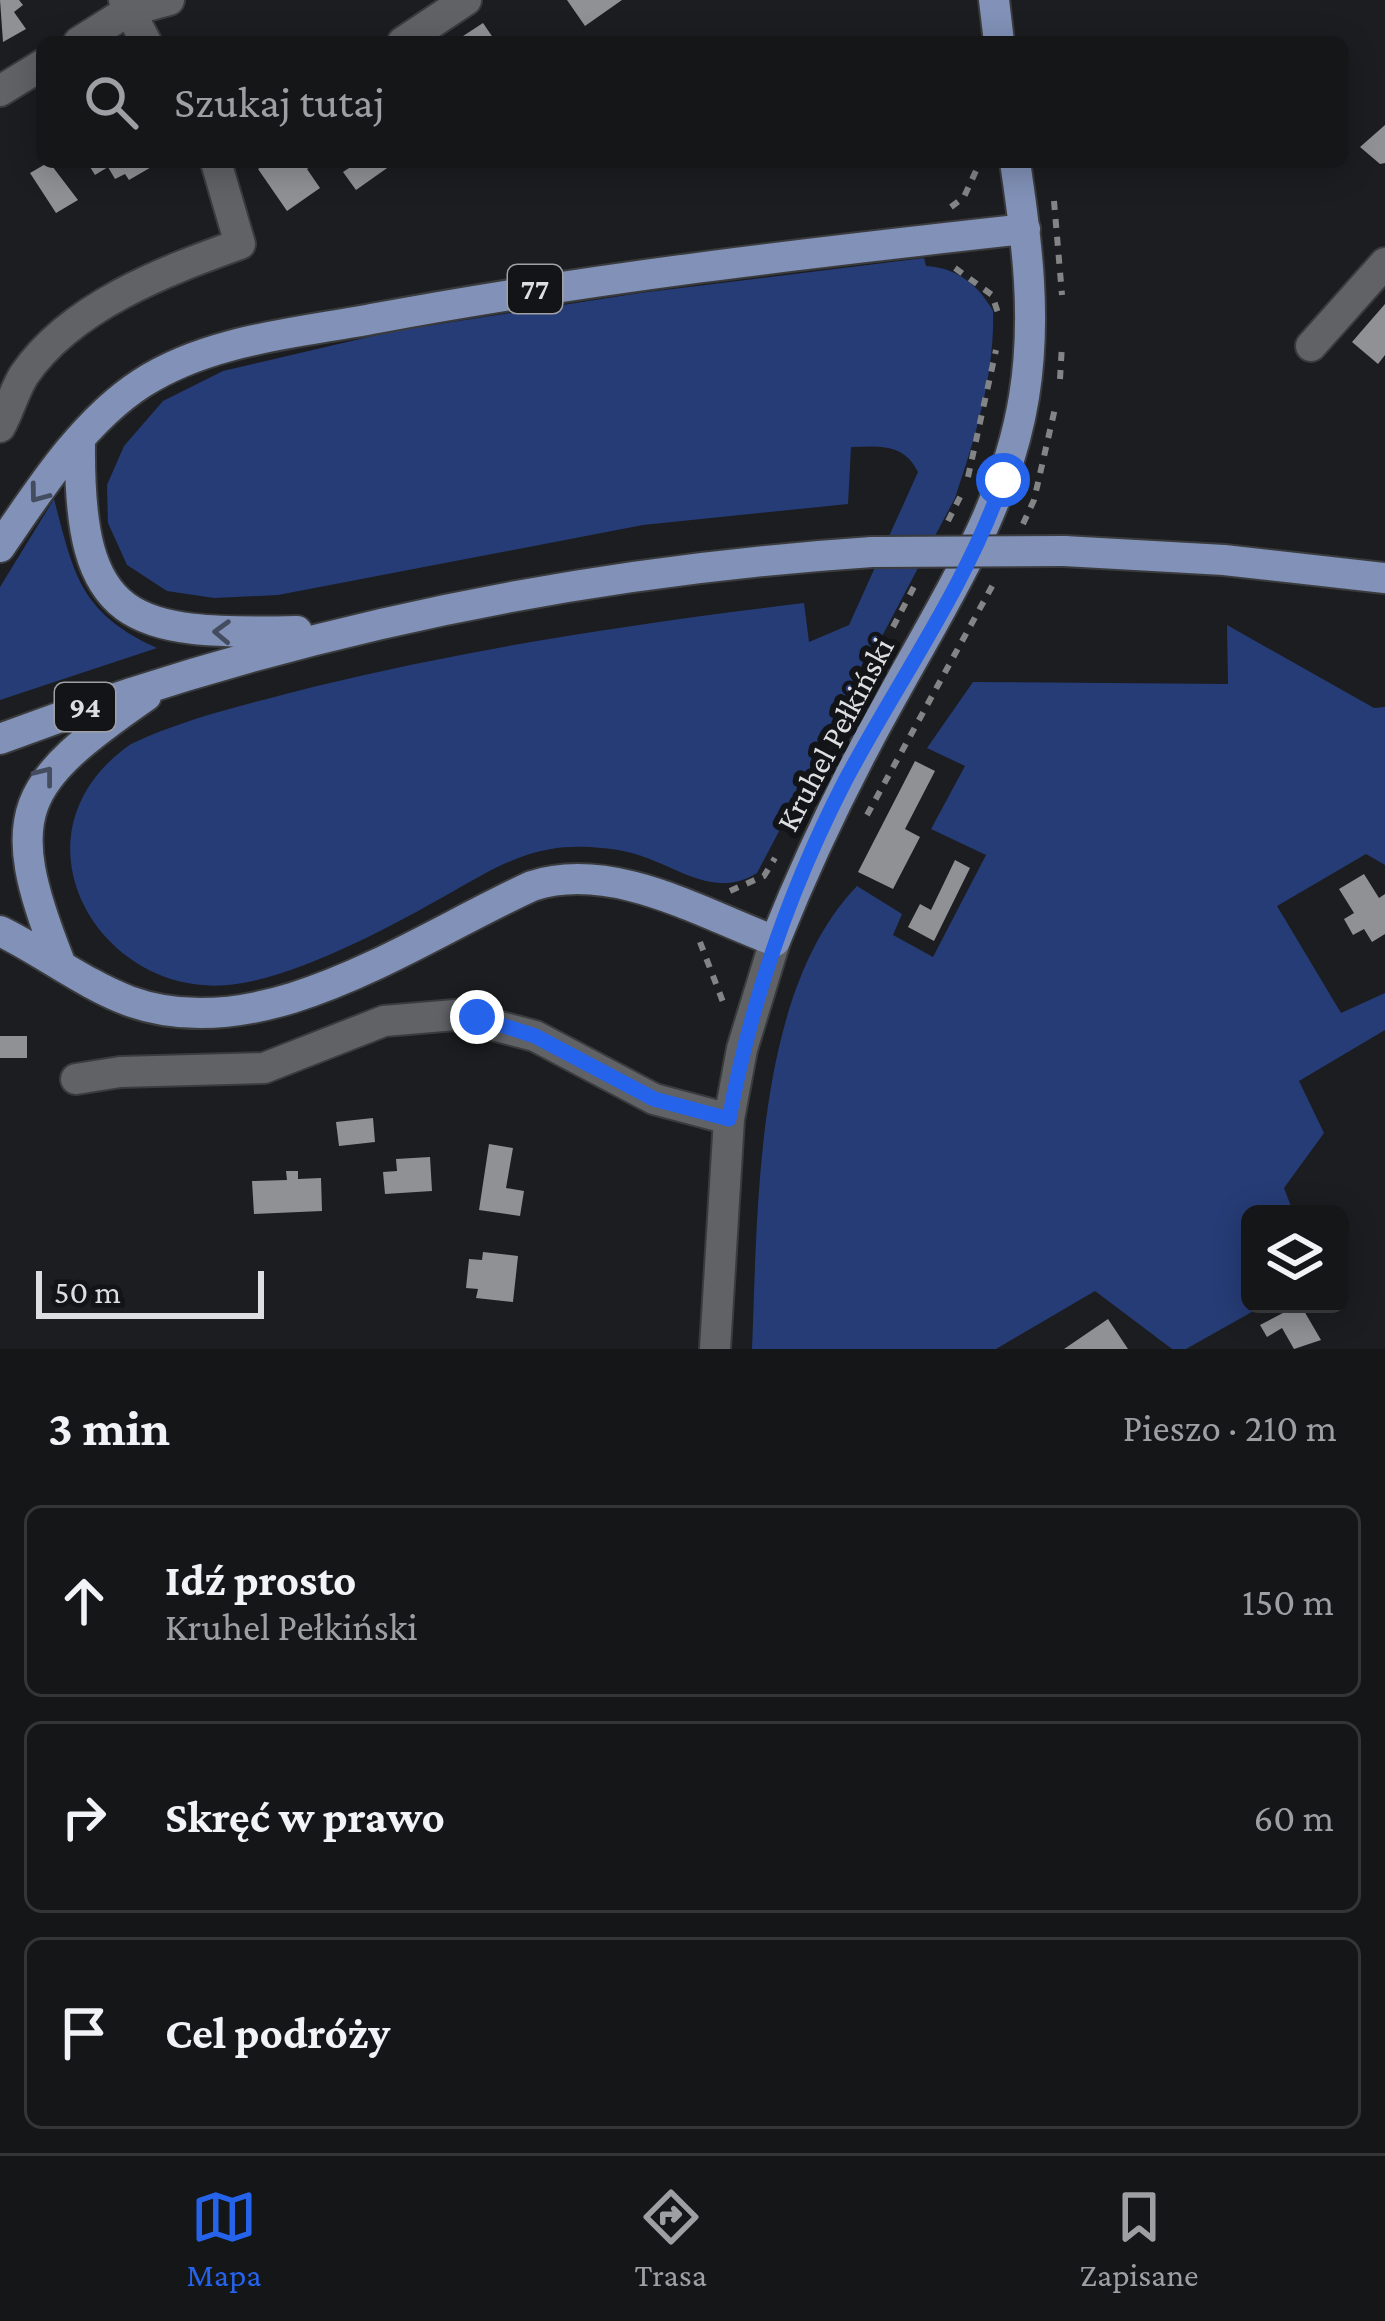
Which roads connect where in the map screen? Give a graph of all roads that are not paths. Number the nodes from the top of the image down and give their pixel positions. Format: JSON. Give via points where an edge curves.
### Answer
{"nodes":[{"id":1,"x":169,"y":0,"type":"edge"},
{"id":2,"x":466,"y":0,"type":"edge"},
{"id":3,"x":994,"y":0,"type":"edge"},
{"id":4,"x":126,"y":6,"type":"edge"},
{"id":5,"x":87,"y":36,"type":"edge"},
{"id":6,"x":143,"y":36,"type":"edge"},
{"id":7,"x":413,"y":36,"type":"edge"},
{"id":8,"x":998,"y":36,"type":"edge"},
{"id":9,"x":36,"y":69,"type":"edge"},
{"id":10,"x":0,"y":91,"type":"edge"},
{"id":11,"x":218,"y":168,"type":"edge"},
{"id":12,"x":1016,"y":168,"type":"edge"},
{"id":13,"x":1025,"y":230,"type":"junction"},
{"id":14,"x":1385,"y":263,"type":"edge"},
{"id":15,"x":1311,"y":346,"type":"dead end"},
{"id":16,"x":0,"y":427,"type":"edge"},
{"id":17,"x":80,"y":443,"type":"junction"},
{"id":18,"x":0,"y":547,"type":"edge"},
{"id":19,"x":1385,"y":578,"type":"edge"},
{"id":20,"x":339,"y":630,"type":"junction"},
{"id":21,"x":172,"y":678,"type":"junction"},
{"id":22,"x":0,"y":739,"type":"edge"},
{"id":23,"x":0,"y":932,"type":"edge"},
{"id":24,"x":775,"y":941,"type":"junction"},
{"id":25,"x":59,"y":960,"type":"junction"},
{"id":26,"x":76,"y":1079,"type":"dead end"},
{"id":27,"x":729,"y":1119,"type":"junction"},
{"id":28,"x":715,"y":1349,"type":"edge"}],
"edges":[{"from":1,"to":4,"type":"street"},
{"from":2,"to":7,"type":"street"},
{"from":3,"to":8,"type":"main road"},
{"from":4,"to":5,"type":"street"},
{"from":4,"to":6,"type":"street"},
{"from":9,"to":10,"type":"street"},
{"from":11,"to":16,"type":"street","via":[[240,244],[161,272],[45,349]]},
{"from":12,"to":13,"type":"main road","name":"Kruhel Pełkiński"},
{"from":13,"to":17,"type":"main road","number":"77","via":[[583,282],[222,348],[139,385]]},
{"from":13,"to":24,"type":"main road","name":"Kruhel Pełkiński","via":[[1028,367],[999,491],[964,571],[844,783]]},
{"from":14,"to":15,"type":"street"},
{"from":17,"to":18,"type":"main road","one_way":true},
{"from":20,"to":17,"type":"main road","one_way":true,"via":[[171,628],[122,604],[82,538]]},
{"from":19,"to":20,"type":"main road","bridge":true,"via":[[1064,551],[872,552],[657,571]]},
{"from":20,"to":21,"type":"main road","number":"94"},
{"from":21,"to":22,"type":"main road","number":"94"},
{"from":25,"to":21,"type":"main road","one_way":true,"via":[[27,899],[18,860],[29,796],[57,759]]},
{"from":23,"to":25,"type":"main road"},
{"from":24,"to":25,"type":"main road","via":[[612,881],[564,879],[532,886],[295,998],[238,1013],[131,1002]]},
{"from":24,"to":27,"type":"street","name":"Kruhel Pełkiński"},
{"from":26,"to":27,"type":"street","via":[[264,1068],[384,1021],[454,1015],[535,1036],[654,1099]]},
{"from":27,"to":28,"type":"street","name":"Kruhel Pełkiński"}]}
